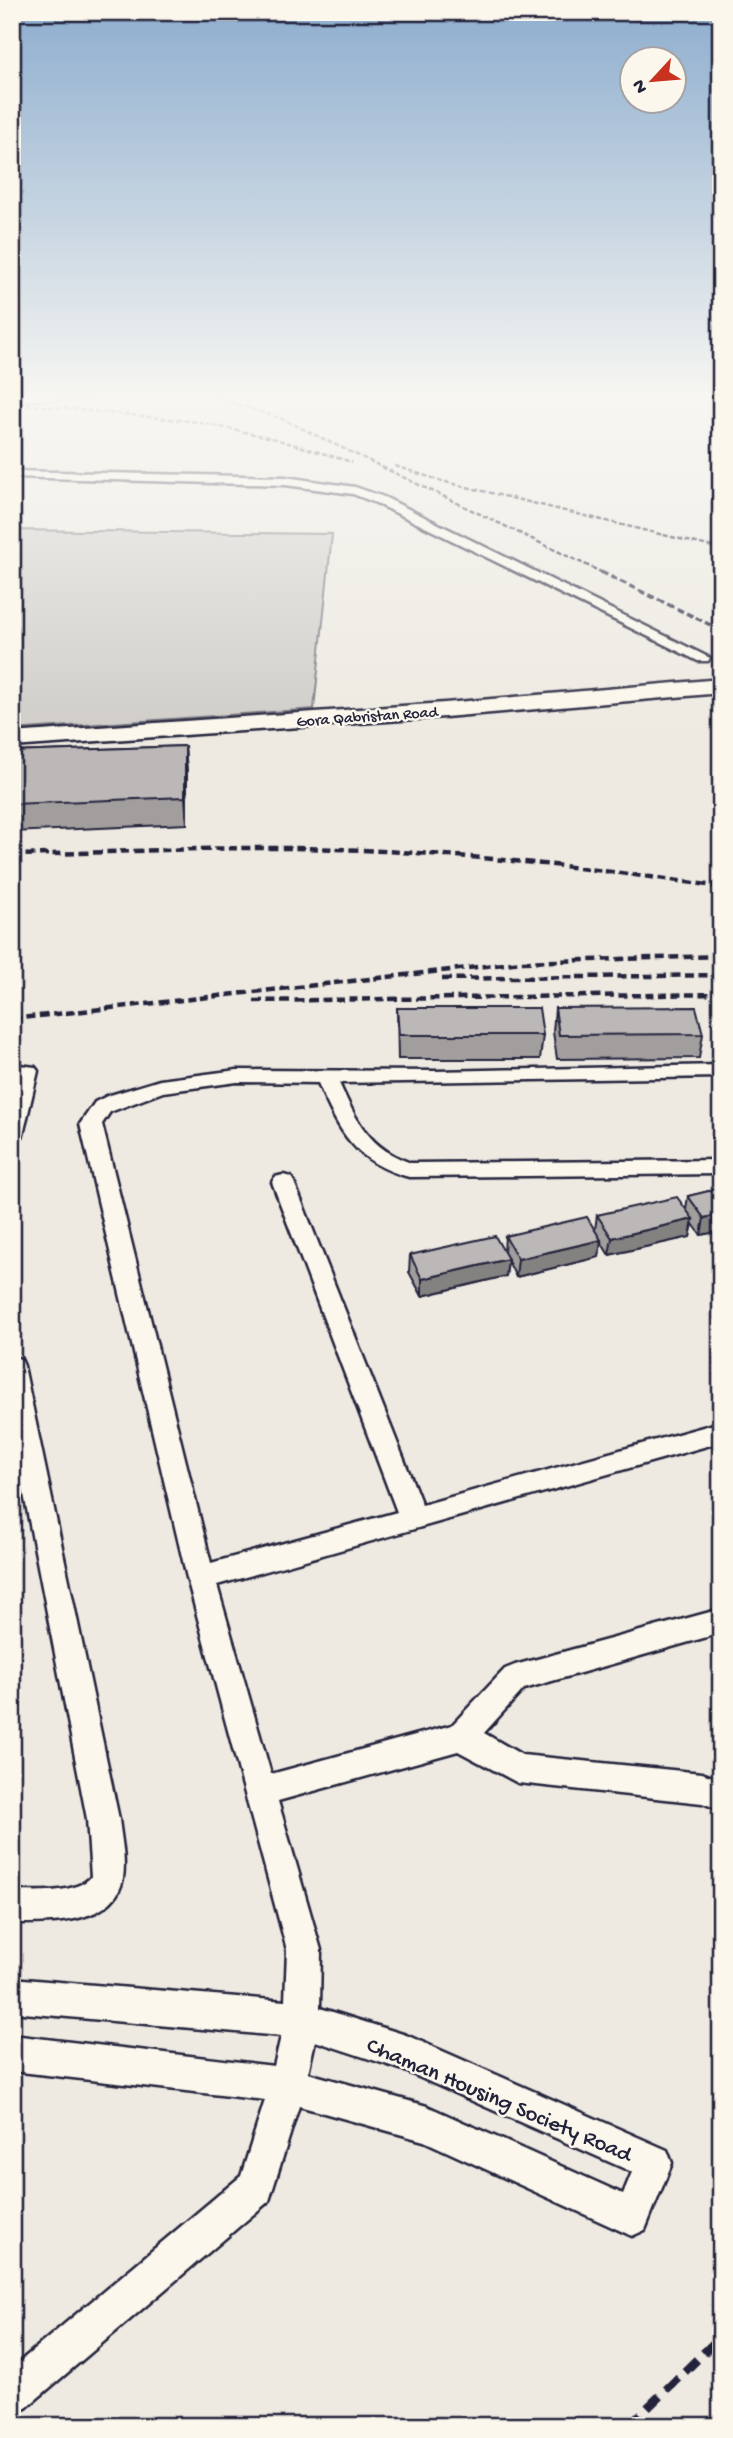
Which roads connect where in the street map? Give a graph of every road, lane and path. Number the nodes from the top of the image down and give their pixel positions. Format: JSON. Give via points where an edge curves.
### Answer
{"nodes":[{"id":1,"x":400,"y":509,"type":"edge"},
{"id":2,"x":703,"y":658,"type":"dead end"},
{"id":3,"x":721,"y":686,"type":"edge"},
{"id":4,"x":721,"y":701,"type":"edge"},
{"id":5,"x":12,"y":740,"type":"edge"},
{"id":6,"x":12,"y":752,"type":"edge"},
{"id":7,"x":12,"y":1070,"type":"edge"},
{"id":8,"x":721,"y":1071,"type":"edge"},
{"id":9,"x":325,"y":1075,"type":"junction"},
{"id":10,"x":12,"y":1135,"type":"edge"},
{"id":11,"x":721,"y":1167,"type":"edge"},
{"id":12,"x":284,"y":1182,"type":"dead end"},
{"id":13,"x":12,"y":1366,"type":"edge"},
{"id":14,"x":721,"y":1432,"type":"edge"},
{"id":15,"x":414,"y":1520,"type":"junction"},
{"id":16,"x":201,"y":1578,"type":"junction"},
{"id":17,"x":721,"y":1621,"type":"edge"},
{"id":18,"x":461,"y":1736,"type":"junction"},
{"id":19,"x":261,"y":1791,"type":"junction"},
{"id":20,"x":721,"y":1795,"type":"edge"},
{"id":21,"x":12,"y":1907,"type":"edge"},
{"id":22,"x":12,"y":1995,"type":"edge"},
{"id":23,"x":302,"y":2020,"type":"junction"},
{"id":24,"x":12,"y":2053,"type":"edge"},
{"id":25,"x":288,"y":2085,"type":"junction"},
{"id":26,"x":12,"y":2393,"type":"edge"}],
"edges":[{"from":1,"to":2,"type":"street"},
{"from":3,"to":5,"type":"main road","name":"Gora Qabristan Road"},
{"from":4,"to":6,"type":"main road","name":"Gora Qabristan Road"},
{"from":7,"to":10,"type":"street","via":[[28,1071]]},
{"from":8,"to":9,"type":"street"},
{"from":9,"to":11,"type":"street","via":[[345,1117],[364,1143],[381,1159],[409,1170]]},
{"from":9,"to":16,"type":"street","via":[[237,1076],[160,1086],[102,1108],[91,1124]]},
{"from":12,"to":15,"type":"street"},
{"from":13,"to":21,"type":"street","via":[[103,1819],[107,1872],[99,1893],[74,1903]]},
{"from":14,"to":15,"type":"street"},
{"from":15,"to":16,"type":"street"},
{"from":16,"to":19,"type":"street"},
{"from":17,"to":18,"type":"street","via":[[515,1678]]},
{"from":18,"to":19,"type":"street"},
{"from":18,"to":20,"type":"street","via":[[517,1769],[702,1788]]},
{"from":19,"to":23,"type":"street","via":[[304,1950]]},
{"from":22,"to":23,"type":"street","name":"Chaman Housing Society Road"},
{"from":23,"to":25,"type":"street"},
{"from":23,"to":25,"type":"street","name":"Chaman Housing Society Road","via":[[406,2053],[654,2163],[632,2217],[427,2124]]},
{"from":24,"to":25,"type":"street"},
{"from":25,"to":26,"type":"street","via":[[256,2188]]}]}
